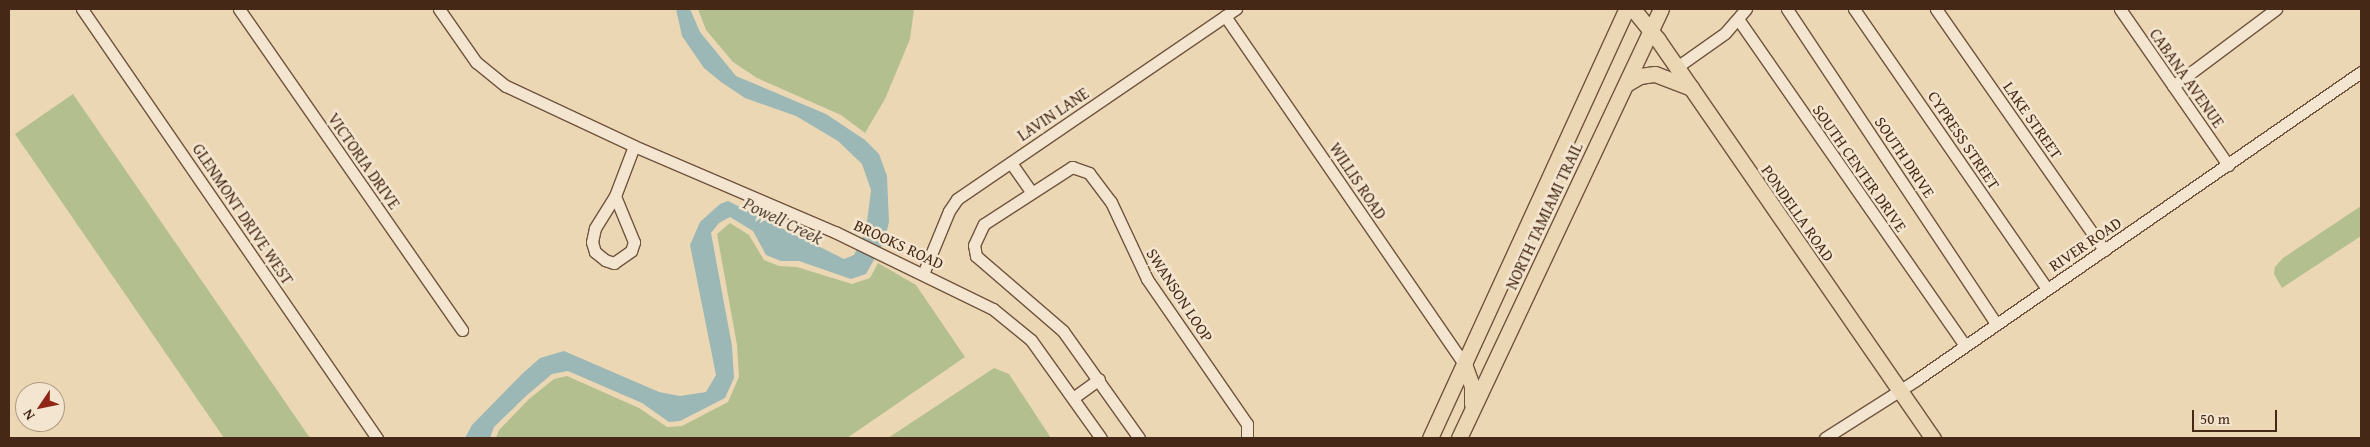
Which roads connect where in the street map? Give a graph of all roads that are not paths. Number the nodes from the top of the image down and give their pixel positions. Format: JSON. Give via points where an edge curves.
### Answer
{"nodes":[{"id":1,"x":82,"y":9,"type":"edge"},
{"id":2,"x":239,"y":9,"type":"edge"},
{"id":3,"x":439,"y":9,"type":"edge"},
{"id":4,"x":1236,"y":9,"type":"edge"},
{"id":5,"x":1626,"y":9,"type":"edge"},
{"id":6,"x":1633,"y":9,"type":"edge"},
{"id":7,"x":1660,"y":9,"type":"edge"},
{"id":8,"x":1746,"y":9,"type":"edge"},
{"id":9,"x":1787,"y":9,"type":"edge"},
{"id":10,"x":1854,"y":9,"type":"edge"},
{"id":11,"x":1936,"y":9,"type":"edge"},
{"id":12,"x":2276,"y":9,"type":"edge"},
{"id":13,"x":2125,"y":11,"type":"edge"},
{"id":14,"x":1225,"y":16,"type":"junction"},
{"id":15,"x":1738,"y":19,"type":"junction"},
{"id":16,"x":1652,"y":31,"type":"junction"},
{"id":17,"x":1677,"y":67,"type":"junction"},
{"id":18,"x":2361,"y":72,"type":"edge"},
{"id":19,"x":1626,"y":84,"type":"junction"},
{"id":20,"x":2173,"y":86,"type":"junction"},
{"id":21,"x":1691,"y":88,"type":"junction"},
{"id":22,"x":634,"y":146,"type":"junction"},
{"id":23,"x":1011,"y":163,"type":"junction"},
{"id":24,"x":2228,"y":166,"type":"junction"},
{"id":25,"x":1031,"y":192,"type":"junction"},
{"id":26,"x":614,"y":196,"type":"junction"},
{"id":27,"x":2104,"y":250,"type":"junction"},
{"id":28,"x":923,"y":274,"type":"junction"},
{"id":29,"x":2047,"y":289,"type":"junction"},
{"id":30,"x":1996,"y":323,"type":"junction"},
{"id":31,"x":462,"y":330,"type":"dead end"},
{"id":32,"x":1964,"y":344,"type":"junction"},
{"id":33,"x":1464,"y":364,"type":"junction"},
{"id":34,"x":1099,"y":379,"type":"junction"},
{"id":35,"x":1900,"y":390,"type":"junction"},
{"id":36,"x":1073,"y":398,"type":"junction"},
{"id":37,"x":1471,"y":413,"type":"junction"},
{"id":38,"x":377,"y":438,"type":"edge"},
{"id":39,"x":1101,"y":438,"type":"edge"},
{"id":40,"x":1140,"y":438,"type":"edge"},
{"id":41,"x":1247,"y":438,"type":"edge"},
{"id":42,"x":1430,"y":438,"type":"edge"},
{"id":43,"x":1459,"y":438,"type":"edge"},
{"id":44,"x":1825,"y":438,"type":"edge"},
{"id":45,"x":1933,"y":438,"type":"edge"}],
"edges":[{"from":1,"to":38,"type":"street","name":"GLENMONT DRIVE WEST"},
{"from":2,"to":31,"type":"street","name":"VICTORIA DRIVE"},
{"from":3,"to":22,"type":"street","name":"BROOKS ROAD","via":[[468,52],[495,79],[542,105]]},
{"from":4,"to":14,"type":"street","name":"LAVIN LANE"},
{"from":5,"to":33,"type":"main road","name":"NORTH TAMIAMI TRAIL"},
{"from":6,"to":16,"type":"main road","name":"PONDELLA ROAD"},
{"from":7,"to":16,"type":"main road","name":"NORTH TAMIAMI TRAIL"},
{"from":8,"to":15,"type":"street"},
{"from":9,"to":30,"type":"street","name":"SOUTH DRIVE"},
{"from":10,"to":29,"type":"street","name":"CYPRESS STREET"},
{"from":11,"to":27,"type":"street","name":"LAKE STREET"},
{"from":12,"to":20,"type":"street"},
{"from":13,"to":20,"type":"street","name":"CABANA AVENUE"},
{"from":14,"to":23,"type":"street","name":"LAVIN LANE"},
{"from":14,"to":33,"type":"street","name":"WILLIS ROAD"},
{"from":15,"to":17,"type":"street","via":[[1725,33]]},
{"from":15,"to":32,"type":"street","name":"SOUTH CENTER DRIVE"},
{"from":16,"to":17,"type":"main road","name":"PONDELLA ROAD"},
{"from":16,"to":19,"type":"main road","name":"NORTH TAMIAMI TRAIL"},
{"from":17,"to":21,"type":"main road","name":"PONDELLA ROAD"},
{"from":18,"to":24,"type":"street","name":"RIVER ROAD"},
{"from":19,"to":21,"type":"main road","via":[[1640,76],[1655,74]]},
{"from":19,"to":37,"type":"main road","name":"NORTH TAMIAMI TRAIL"},
{"from":20,"to":24,"type":"street","name":"CABANA AVENUE"},
{"from":21,"to":35,"type":"main road","name":"PONDELLA ROAD"},
{"from":22,"to":26,"type":"street"},
{"from":22,"to":28,"type":"street","name":"BROOKS ROAD"},
{"from":23,"to":25,"type":"street"},
{"from":23,"to":28,"type":"street","name":"LAVIN LANE","via":[[957,199]]},
{"from":24,"to":27,"type":"street","name":"RIVER ROAD"},
{"from":25,"to":34,"type":"street","name":"SWANSON LOOP","via":[[984,224],[974,245],[976,256],[1043,311],[1068,337]]},
{"from":25,"to":41,"type":"street","name":"SWANSON LOOP","via":[[1072,167],[1089,173],[1111,202],[1147,279],[1247,424]]},
{"from":26,"to":26,"type":"street","via":[[595,228],[592,242],[595,252],[614,263],[631,252],[634,242]]},
{"from":27,"to":29,"type":"street","name":"RIVER ROAD"},
{"from":28,"to":36,"type":"street","name":"BROOKS ROAD","via":[[993,309],[1019,328]]},
{"from":29,"to":30,"type":"street","name":"RIVER ROAD"},
{"from":30,"to":32,"type":"street","name":"RIVER ROAD"},
{"from":32,"to":35,"type":"street","name":"RIVER ROAD"},
{"from":33,"to":37,"type":"main road","via":[[1472,386]]},
{"from":33,"to":42,"type":"main road","name":"NORTH TAMIAMI TRAIL"},
{"from":34,"to":36,"type":"street"},
{"from":34,"to":40,"type":"street","name":"SWANSON LOOP"},
{"from":35,"to":44,"type":"street","name":"RIVER ROAD"},
{"from":35,"to":45,"type":"main road","name":"PONDELLA ROAD"},
{"from":36,"to":39,"type":"street","name":"BROOKS ROAD"},
{"from":37,"to":43,"type":"main road","name":"NORTH TAMIAMI TRAIL"}]}
